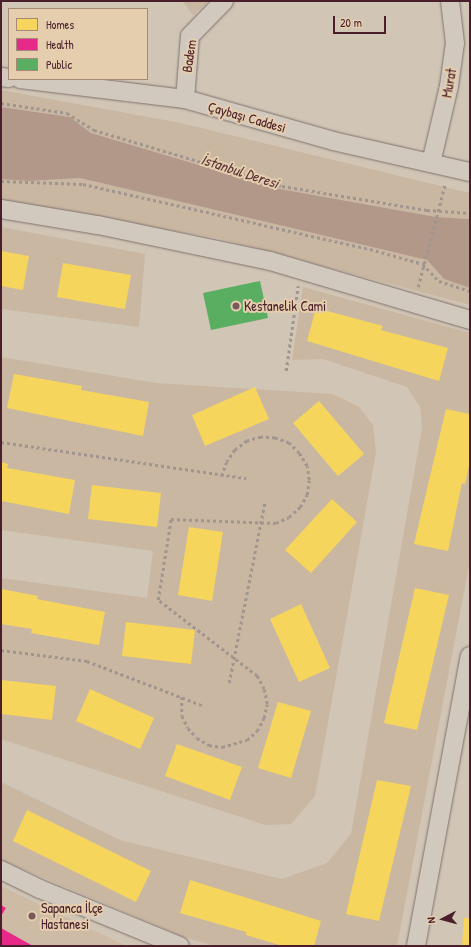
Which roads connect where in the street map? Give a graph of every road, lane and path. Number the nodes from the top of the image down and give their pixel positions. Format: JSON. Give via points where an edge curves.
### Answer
{"nodes":[{"id":1,"x":224,"y":1,"type":"edge"},
{"id":2,"x":450,"y":1,"type":"edge"},
{"id":3,"x":28,"y":80,"type":"edge"},
{"id":4,"x":185,"y":99,"type":"junction"},
{"id":5,"x":1,"y":103,"type":"edge"},
{"id":6,"x":431,"y":163,"type":"junction"},
{"id":7,"x":450,"y":167,"type":"junction"},
{"id":8,"x":470,"y":172,"type":"edge"},
{"id":9,"x":1,"y":182,"type":"edge"},
{"id":10,"x":1,"y":209,"type":"edge"},
{"id":11,"x":437,"y":211,"type":"junction"},
{"id":12,"x":470,"y":213,"type":"edge"},
{"id":13,"x":423,"y":264,"type":"junction"},
{"id":14,"x":300,"y":270,"type":"junction"},
{"id":15,"x":470,"y":292,"type":"edge"},
{"id":16,"x":413,"y":303,"type":"junction"},
{"id":17,"x":470,"y":320,"type":"edge"},
{"id":18,"x":286,"y":371,"type":"dead end"},
{"id":19,"x":1,"y":442,"type":"edge"},
{"id":20,"x":222,"y":476,"type":"junction"},
{"id":21,"x":246,"y":478,"type":"dead end"},
{"id":22,"x":266,"y":502,"type":"dead end"},
{"id":23,"x":261,"y":524,"type":"junction"},
{"id":24,"x":1,"y":650,"type":"edge"},
{"id":25,"x":470,"y":656,"type":"edge"},
{"id":26,"x":234,"y":658,"type":"junction"},
{"id":27,"x":229,"y":683,"type":"dead end"},
{"id":28,"x":182,"y":697,"type":"junction"},
{"id":29,"x":204,"y":706,"type":"dead end"},
{"id":30,"x":1,"y":870,"type":"edge"},
{"id":31,"x":180,"y":946,"type":"edge"},
{"id":32,"x":416,"y":946,"type":"edge"}],
"edges":[{"from":1,"to":4,"type":"street","name":"Badem","via":[[190,36]]},
{"from":2,"to":6,"type":"street","name":"Murat","via":[[455,43],[449,86]]},
{"from":3,"to":4,"type":"street","name":"Çaybaşı Caddesi"},
{"from":4,"to":6,"type":"street","name":"Çaybaşı Caddesi","via":[[332,141]]},
{"from":5,"to":11,"type":"path","via":[[67,113],[94,130],[282,186]]},
{"from":6,"to":7,"type":"street","name":"Çaybaşı Caddesi"},
{"from":7,"to":8,"type":"street","name":"Çaybaşı Caddesi"},
{"from":7,"to":11,"type":"path"},
{"from":9,"to":13,"type":"path","via":[[83,184]]},
{"from":10,"to":14,"type":"street","via":[[98,225],[270,261]]},
{"from":11,"to":12,"type":"path"},
{"from":11,"to":13,"type":"path"},
{"from":13,"to":15,"type":"path","via":[[439,281]]},
{"from":13,"to":16,"type":"path"},
{"from":14,"to":16,"type":"street"},
{"from":14,"to":18,"type":"path"},
{"from":16,"to":17,"type":"street"},
{"from":19,"to":20,"type":"path"},
{"from":20,"to":21,"type":"path"},
{"from":20,"to":23,"type":"path","via":[[235,450],[247,441],[261,437],[275,438],[289,443],[300,453],[307,466],[309,480],[303,501],[289,517],[276,523]]},
{"from":22,"to":23,"type":"path"},
{"from":23,"to":26,"type":"path"},
{"from":23,"to":26,"type":"path","via":[[171,519],[158,600]]},
{"from":24,"to":28,"type":"path","via":[[87,661]]},
{"from":25,"to":32,"type":"street"},
{"from":26,"to":27,"type":"path"},
{"from":26,"to":28,"type":"path","via":[[256,676],[264,689],[264,718],[257,731],[247,740],[222,747],[209,745],[197,738],[182,716]]},
{"from":28,"to":29,"type":"path"},
{"from":30,"to":31,"type":"street","via":[[40,889]]}]}
